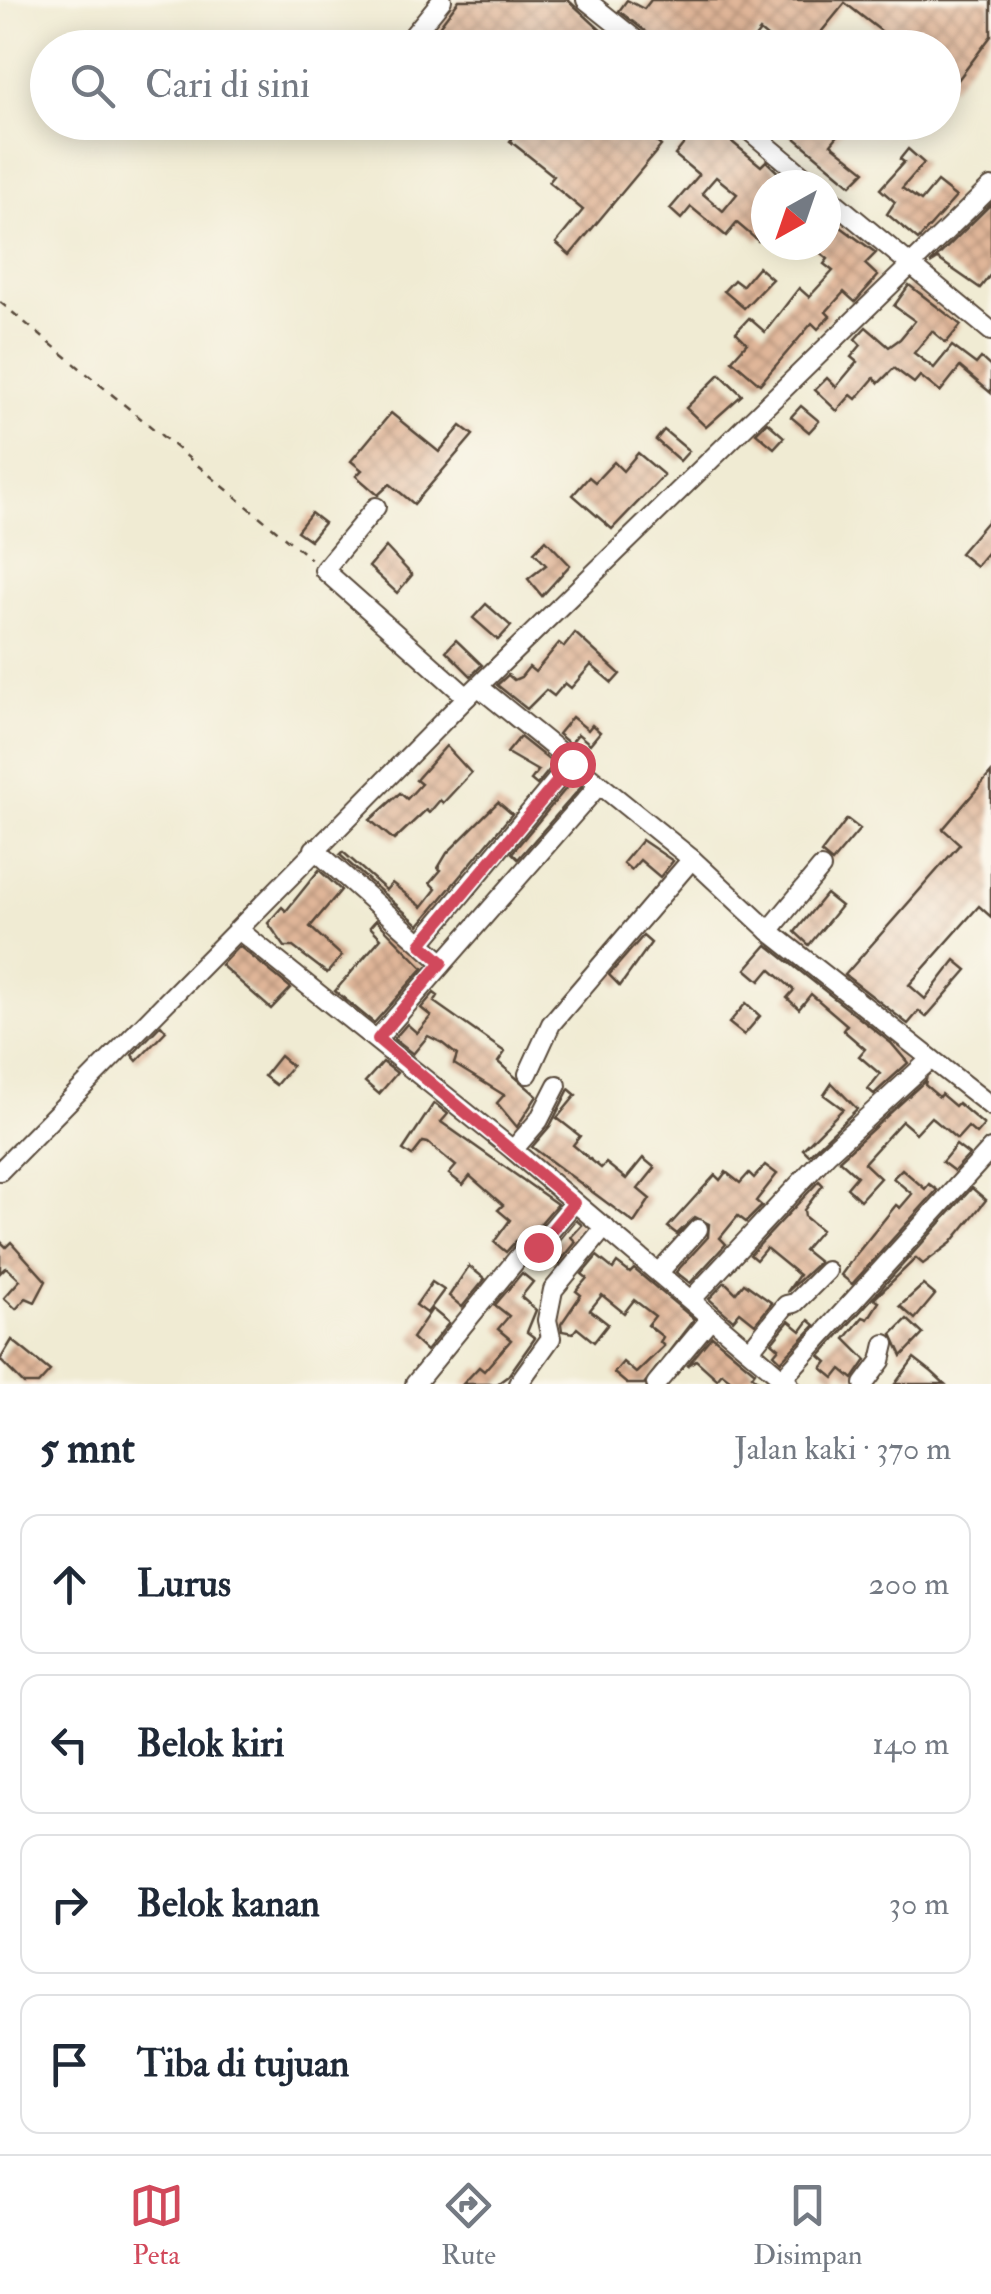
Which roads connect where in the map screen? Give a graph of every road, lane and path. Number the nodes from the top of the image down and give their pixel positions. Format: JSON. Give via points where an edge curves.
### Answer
{"nodes":[{"id":1,"x":442,"y":0,"type":"edge"},
{"id":2,"x":586,"y":0,"type":"edge"},
{"id":3,"x":418,"y":30,"type":"edge"},
{"id":4,"x":624,"y":30,"type":"edge"},
{"id":5,"x":761,"y":140,"type":"edge"},
{"id":6,"x":796,"y":170,"type":"edge"},
{"id":7,"x":991,"y":187,"type":"edge"},
{"id":8,"x":841,"y":208,"type":"edge"},
{"id":9,"x":912,"y":268,"type":"junction"},
{"id":10,"x":0,"y":302,"type":"edge"},
{"id":11,"x":991,"y":331,"type":"edge"},
{"id":12,"x":376,"y":507,"type":"dead end"},
{"id":13,"x":324,"y":570,"type":"junction"},
{"id":14,"x":473,"y":692,"type":"junction"},
{"id":15,"x":572,"y":764,"type":"junction"},
{"id":16,"x":598,"y":786,"type":"junction"},
{"id":17,"x":314,"y":849,"type":"junction"},
{"id":18,"x":692,"y":859,"type":"junction"},
{"id":19,"x":821,"y":868,"type":"dead end"},
{"id":20,"x":769,"y":930,"type":"junction"},
{"id":21,"x":240,"y":931,"type":"junction"},
{"id":22,"x":421,"y":944,"type":"junction"},
{"id":23,"x":442,"y":962,"type":"junction"},
{"id":24,"x":378,"y":1039,"type":"junction"},
{"id":25,"x":931,"y":1058,"type":"junction"},
{"id":26,"x":528,"y":1074,"type":"dead end"},
{"id":27,"x":557,"y":1085,"type":"dead end"},
{"id":28,"x":991,"y":1106,"type":"edge"},
{"id":29,"x":991,"y":1149,"type":"edge"},
{"id":30,"x":512,"y":1150,"type":"junction"},
{"id":31,"x":0,"y":1171,"type":"edge"},
{"id":32,"x":574,"y":1203,"type":"junction"},
{"id":33,"x":604,"y":1227,"type":"junction"},
{"id":34,"x":698,"y":1229,"type":"dead end"},
{"id":35,"x":827,"y":1271,"type":"dead end"},
{"id":36,"x":659,"y":1272,"type":"junction"},
{"id":37,"x":691,"y":1300,"type":"junction"},
{"id":38,"x":711,"y":1318,"type":"junction"},
{"id":39,"x":885,"y":1344,"type":"dead end"},
{"id":40,"x":750,"y":1350,"type":"junction"},
{"id":41,"x":786,"y":1381,"type":"edge"},
{"id":42,"x":415,"y":1384,"type":"edge"},
{"id":43,"x":518,"y":1384,"type":"edge"},
{"id":44,"x":656,"y":1384,"type":"edge"},
{"id":45,"x":864,"y":1384,"type":"edge"}],
"edges":[{"from":1,"to":3,"type":"street"},
{"from":2,"to":4,"type":"street"},
{"from":5,"to":6,"type":"street"},
{"from":7,"to":9,"type":"street"},
{"from":8,"to":9,"type":"street"},
{"from":9,"to":11,"type":"street"},
{"from":9,"to":14,"type":"street"},
{"from":10,"to":13,"type":"path"},
{"from":12,"to":13,"type":"street"},
{"from":13,"to":14,"type":"street"},
{"from":14,"to":15,"type":"street"},
{"from":14,"to":17,"type":"street"},
{"from":15,"to":16,"type":"street"},
{"from":15,"to":22,"type":"street"},
{"from":16,"to":18,"type":"street"},
{"from":16,"to":23,"type":"street"},
{"from":17,"to":21,"type":"street"},
{"from":17,"to":22,"type":"street"},
{"from":18,"to":20,"type":"street"},
{"from":18,"to":26,"type":"street","via":[[551,1024]]},
{"from":19,"to":20,"type":"street"},
{"from":20,"to":25,"type":"street"},
{"from":21,"to":24,"type":"street"},
{"from":21,"to":31,"type":"street"},
{"from":22,"to":23,"type":"street"},
{"from":23,"to":24,"type":"street"},
{"from":24,"to":30,"type":"street"},
{"from":25,"to":28,"type":"street"},
{"from":25,"to":37,"type":"street","via":[[827,1154]]},
{"from":27,"to":30,"type":"street","via":[[539,1120]]},
{"from":29,"to":41,"type":"street"},
{"from":30,"to":32,"type":"street"},
{"from":32,"to":33,"type":"street"},
{"from":32,"to":42,"type":"street","via":[[538,1247],[530,1243]]},
{"from":33,"to":36,"type":"street"},
{"from":33,"to":43,"type":"street","via":[[552,1290],[551,1338]]},
{"from":34,"to":36,"type":"street"},
{"from":35,"to":40,"type":"street","via":[[786,1305]]},
{"from":36,"to":37,"type":"street"},
{"from":37,"to":38,"type":"street"},
{"from":38,"to":40,"type":"street"},
{"from":38,"to":44,"type":"street"},
{"from":39,"to":45,"type":"street"},
{"from":40,"to":41,"type":"street"}]}
